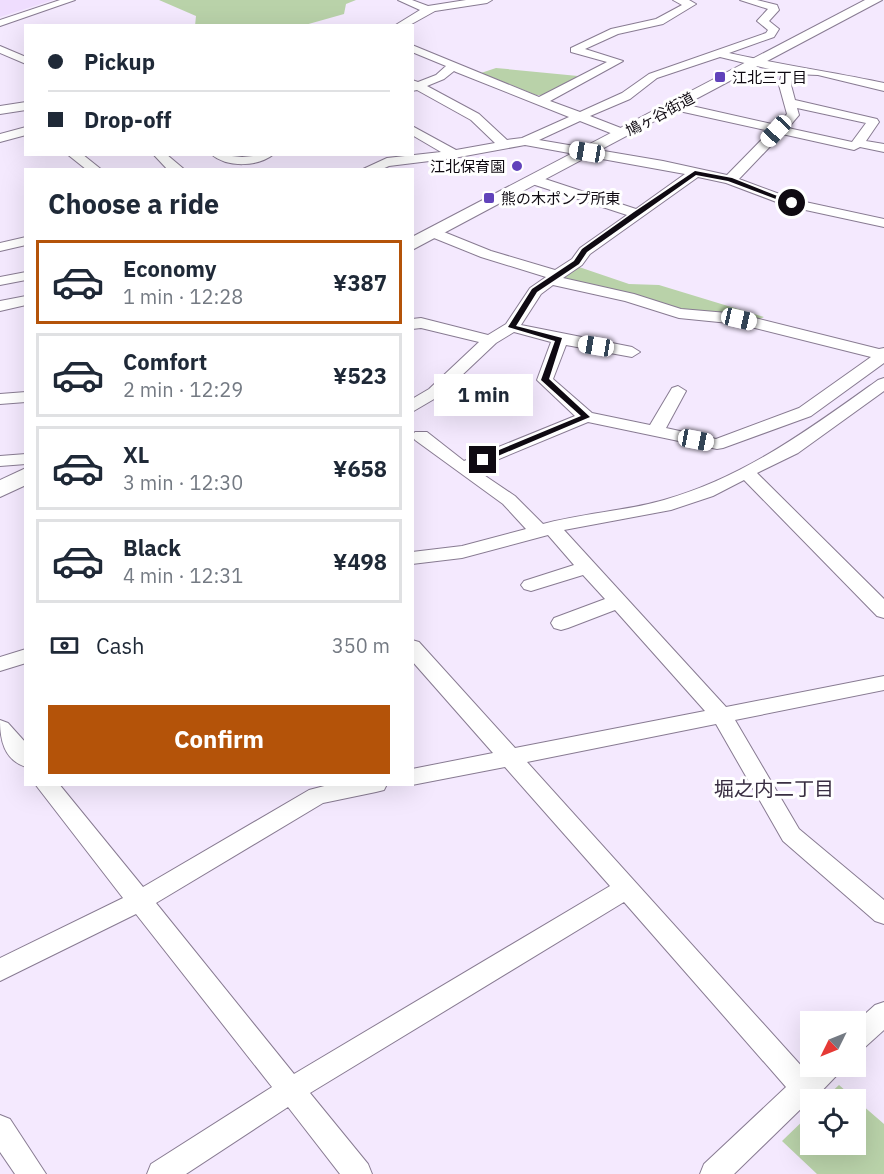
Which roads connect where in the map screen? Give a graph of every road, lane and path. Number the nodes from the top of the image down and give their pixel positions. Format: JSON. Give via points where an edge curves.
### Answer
{"nodes":[{"id":1,"x":70,"y":0,"type":"edge"},
{"id":2,"x":403,"y":0,"type":"edge"},
{"id":3,"x":487,"y":0,"type":"edge"},
{"id":4,"x":678,"y":0,"type":"edge"},
{"id":5,"x":745,"y":0,"type":"edge"},
{"id":6,"x":875,"y":0,"type":"edge"},
{"id":7,"x":428,"y":10,"type":"junction"},
{"id":8,"x":0,"y":22,"type":"edge"},
{"id":9,"x":403,"y":24,"type":"edge"},
{"id":10,"x":0,"y":49,"type":"edge"},
{"id":11,"x":414,"y":49,"type":"edge"},
{"id":12,"x":719,"y":54,"type":"junction"},
{"id":13,"x":24,"y":60,"type":"edge"},
{"id":14,"x":24,"y":60,"type":"edge"},
{"id":15,"x":755,"y":62,"type":"junction"},
{"id":16,"x":0,"y":64,"type":"edge"},
{"id":17,"x":454,"y":66,"type":"junction"},
{"id":18,"x":788,"y":70,"type":"junction"},
{"id":19,"x":414,"y":86,"type":"edge"},
{"id":20,"x":884,"y":87,"type":"edge"},
{"id":21,"x":540,"y":101,"type":"junction"},
{"id":22,"x":790,"y":103,"type":"junction"},
{"id":23,"x":24,"y":106,"type":"edge"},
{"id":24,"x":674,"y":106,"type":"junction"},
{"id":25,"x":0,"y":110,"type":"edge"},
{"id":26,"x":580,"y":117,"type":"junction"},
{"id":27,"x":778,"y":129,"type":"junction"},
{"id":28,"x":414,"y":131,"type":"edge"},
{"id":29,"x":24,"y":132,"type":"edge"},
{"id":30,"x":622,"y":133,"type":"junction"},
{"id":31,"x":0,"y":138,"type":"edge"},
{"id":32,"x":525,"y":141,"type":"junction"},
{"id":33,"x":858,"y":143,"type":"junction"},
{"id":34,"x":504,"y":144,"type":"junction"},
{"id":35,"x":884,"y":148,"type":"edge"},
{"id":36,"x":587,"y":152,"type":"junction"},
{"id":37,"x":454,"y":154,"type":"junction"},
{"id":38,"x":76,"y":156,"type":"edge"},
{"id":39,"x":161,"y":156,"type":"edge"},
{"id":40,"x":221,"y":156,"type":"edge"},
{"id":41,"x":261,"y":156,"type":"edge"},
{"id":42,"x":93,"y":168,"type":"edge"},
{"id":43,"x":175,"y":168,"type":"edge"},
{"id":44,"x":372,"y":168,"type":"edge"},
{"id":45,"x":695,"y":173,"type":"junction"},
{"id":46,"x":534,"y":180,"type":"junction"},
{"id":47,"x":730,"y":180,"type":"junction"},
{"id":48,"x":636,"y":213,"type":"junction"},
{"id":49,"x":884,"y":223,"type":"edge"},
{"id":50,"x":434,"y":233,"type":"junction"},
{"id":51,"x":24,"y":241,"type":"edge"},
{"id":52,"x":414,"y":244,"type":"edge"},
{"id":53,"x":0,"y":247,"type":"edge"},
{"id":54,"x":24,"y":276,"type":"edge"},
{"id":55,"x":553,"y":277,"type":"junction"},
{"id":56,"x":0,"y":281,"type":"edge"},
{"id":57,"x":24,"y":300,"type":"edge"},
{"id":58,"x":0,"y":306,"type":"edge"},
{"id":59,"x":414,"y":324,"type":"edge"},
{"id":60,"x":512,"y":327,"type":"junction"},
{"id":61,"x":560,"y":339,"type":"junction"},
{"id":62,"x":490,"y":340,"type":"junction"},
{"id":63,"x":633,"y":352,"type":"dead end"},
{"id":64,"x":881,"y":361,"type":"edge"},
{"id":65,"x":884,"y":383,"type":"edge"},
{"id":66,"x":678,"y":391,"type":"dead end"},
{"id":67,"x":24,"y":397,"type":"edge"},
{"id":68,"x":0,"y":399,"type":"edge"},
{"id":69,"x":414,"y":405,"type":"edge"},
{"id":70,"x":586,"y":417,"type":"junction"},
{"id":71,"x":655,"y":432,"type":"junction"},
{"id":72,"x":421,"y":436,"type":"dead end"},
{"id":73,"x":24,"y":459,"type":"edge"},
{"id":74,"x":0,"y":461,"type":"edge"},
{"id":75,"x":462,"y":468,"type":"junction"},
{"id":76,"x":746,"y":472,"type":"junction"},
{"id":77,"x":24,"y":476,"type":"edge"},
{"id":78,"x":0,"y":490,"type":"edge"},
{"id":79,"x":546,"y":529,"type":"junction"},
{"id":80,"x":414,"y":558,"type":"edge"},
{"id":81,"x":587,"y":567,"type":"junction"},
{"id":82,"x":531,"y":585,"type":"dead end"},
{"id":83,"x":618,"y":601,"type":"junction"},
{"id":84,"x":884,"y":611,"type":"edge"},
{"id":85,"x":561,"y":623,"type":"dead end"},
{"id":86,"x":414,"y":649,"type":"edge"},
{"id":87,"x":24,"y":657,"type":"edge"},
{"id":88,"x":0,"y":664,"type":"edge"},
{"id":89,"x":884,"y":683,"type":"edge"},
{"id":90,"x":721,"y":715,"type":"junction"},
{"id":91,"x":0,"y":728,"type":"edge"},
{"id":92,"x":24,"y":757,"type":"edge"},
{"id":93,"x":511,"y":758,"type":"junction"},
{"id":94,"x":414,"y":777,"type":"edge"},
{"id":95,"x":48,"y":786,"type":"edge"},
{"id":96,"x":354,"y":786,"type":"edge"},
{"id":97,"x":311,"y":790,"type":"edge"},
{"id":98,"x":625,"y":889,"type":"junction"},
{"id":99,"x":139,"y":901,"type":"junction"},
{"id":100,"x":884,"y":914,"type":"edge"},
{"id":101,"x":0,"y":970,"type":"edge"},
{"id":102,"x":884,"y":1012,"type":"edge"},
{"id":103,"x":866,"y":1029,"type":"edge"},
{"id":104,"x":817,"y":1077,"type":"edge"},
{"id":105,"x":805,"y":1089,"type":"joint"},
{"id":106,"x":291,"y":1090,"type":"junction"},
{"id":107,"x":800,"y":1094,"type":"edge"},
{"id":108,"x":0,"y":1128,"type":"edge"},
{"id":109,"x":32,"y":1174,"type":"edge"},
{"id":110,"x":161,"y":1174,"type":"edge"},
{"id":111,"x":358,"y":1174,"type":"edge"},
{"id":112,"x":714,"y":1174,"type":"edge"}],
"edges":[{"from":1,"to":8,"type":"street"},
{"from":2,"to":7,"type":"street"},
{"from":3,"to":7,"type":"street"},
{"from":4,"to":21,"type":"street","via":[[691,4],[658,22],[615,31],[575,50],[617,61]]},
{"from":5,"to":12,"type":"street","via":[[773,7],[762,21],[774,29],[770,35]]},
{"from":6,"to":15,"type":"main road","name":"鳩ヶ谷街道"},
{"from":7,"to":9,"type":"street"},
{"from":10,"to":13,"type":"street"},
{"from":11,"to":17,"type":"street"},
{"from":12,"to":15,"type":"street"},
{"from":12,"to":26,"type":"street","via":[[653,76],[626,96]]},
{"from":14,"to":16,"type":"street"},
{"from":15,"to":18,"type":"street"},
{"from":15,"to":24,"type":"main road","name":"鳩ヶ谷街道"},
{"from":17,"to":19,"type":"street","via":[[440,77]]},
{"from":17,"to":21,"type":"street"},
{"from":18,"to":20,"type":"street","via":[[818,72]]},
{"from":18,"to":22,"type":"street","via":[[785,85]]},
{"from":19,"to":34,"type":"street","via":[[475,117]]},
{"from":21,"to":26,"type":"street"},
{"from":22,"to":27,"type":"street","via":[[793,115]]},
{"from":22,"to":33,"type":"street","via":[[870,120],[873,122]]},
{"from":23,"to":25,"type":"street"},
{"from":24,"to":27,"type":"street"},
{"from":24,"to":30,"type":"main road","name":"鳩ヶ谷街道"},
{"from":26,"to":30,"type":"street"},
{"from":26,"to":32,"type":"street"},
{"from":27,"to":33,"type":"street","via":[[854,146]]},
{"from":27,"to":47,"type":"street"},
{"from":28,"to":37,"type":"street"},
{"from":29,"to":31,"type":"street"},
{"from":30,"to":36,"type":"main road","name":"鳩ヶ谷街道"},
{"from":32,"to":34,"type":"street"},
{"from":32,"to":36,"type":"street"},
{"from":33,"to":35,"type":"street"},
{"from":34,"to":37,"type":"street"},
{"from":36,"to":45,"type":"street"},
{"from":36,"to":46,"type":"main road","name":"鳩ヶ谷街道"},
{"from":37,"to":44,"type":"street","via":[[387,162]]},
{"from":38,"to":42,"type":"street"},
{"from":39,"to":43,"type":"street"},
{"from":40,"to":41,"type":"street","via":[[240,162]]},
{"from":45,"to":47,"type":"street"},
{"from":45,"to":48,"type":"street"},
{"from":46,"to":48,"type":"street"},
{"from":46,"to":50,"type":"main road","name":"鳩ヶ谷街道"},
{"from":47,"to":49,"type":"street","via":[[792,203]]},
{"from":48,"to":55,"type":"street"},
{"from":50,"to":52,"type":"main road","name":"鳩ヶ谷街道"},
{"from":50,"to":55,"type":"street"},
{"from":51,"to":53,"type":"street"},
{"from":54,"to":56,"type":"street"},
{"from":55,"to":60,"type":"street","via":[[535,291]]},
{"from":55,"to":64,"type":"street","via":[[678,313],[739,319]]},
{"from":57,"to":58,"type":"street"},
{"from":59,"to":62,"type":"street"},
{"from":60,"to":61,"type":"street"},
{"from":60,"to":62,"type":"street"},
{"from":61,"to":63,"type":"street"},
{"from":61,"to":70,"type":"street","via":[[545,380]]},
{"from":62,"to":69,"type":"street","via":[[435,392]]},
{"from":64,"to":71,"type":"street","via":[[804,412],[717,444]]},
{"from":65,"to":76,"type":"street","via":[[792,449]]},
{"from":66,"to":71,"type":"street"},
{"from":67,"to":68,"type":"street"},
{"from":70,"to":71,"type":"street"},
{"from":70,"to":75,"type":"street"},
{"from":72,"to":75,"type":"street"},
{"from":73,"to":74,"type":"street"},
{"from":75,"to":79,"type":"street"},
{"from":76,"to":79,"type":"street","via":[[707,492],[665,506]]},
{"from":76,"to":84,"type":"street"},
{"from":77,"to":78,"type":"main road"},
{"from":79,"to":80,"type":"street","via":[[462,552]]},
{"from":79,"to":81,"type":"street"},
{"from":81,"to":82,"type":"street"},
{"from":81,"to":83,"type":"street"},
{"from":83,"to":85,"type":"street"},
{"from":83,"to":90,"type":"street"},
{"from":86,"to":93,"type":"street"},
{"from":87,"to":88,"type":"street"},
{"from":89,"to":90,"type":"street"},
{"from":90,"to":93,"type":"street"},
{"from":90,"to":100,"type":"street","via":[[791,835]]},
{"from":91,"to":92,"type":"street"},
{"from":93,"to":94,"type":"street"},
{"from":93,"to":98,"type":"street"},
{"from":95,"to":99,"type":"street"},
{"from":96,"to":97,"type":"street"},
{"from":97,"to":99,"type":"street"},
{"from":98,"to":105,"type":"street"},
{"from":98,"to":106,"type":"street"},
{"from":99,"to":101,"type":"street"},
{"from":99,"to":106,"type":"street"},
{"from":102,"to":103,"type":"street"},
{"from":104,"to":105,"type":"street"},
{"from":106,"to":110,"type":"street"},
{"from":106,"to":111,"type":"street"},
{"from":107,"to":112,"type":"street"},
{"from":108,"to":109,"type":"street"}]}
